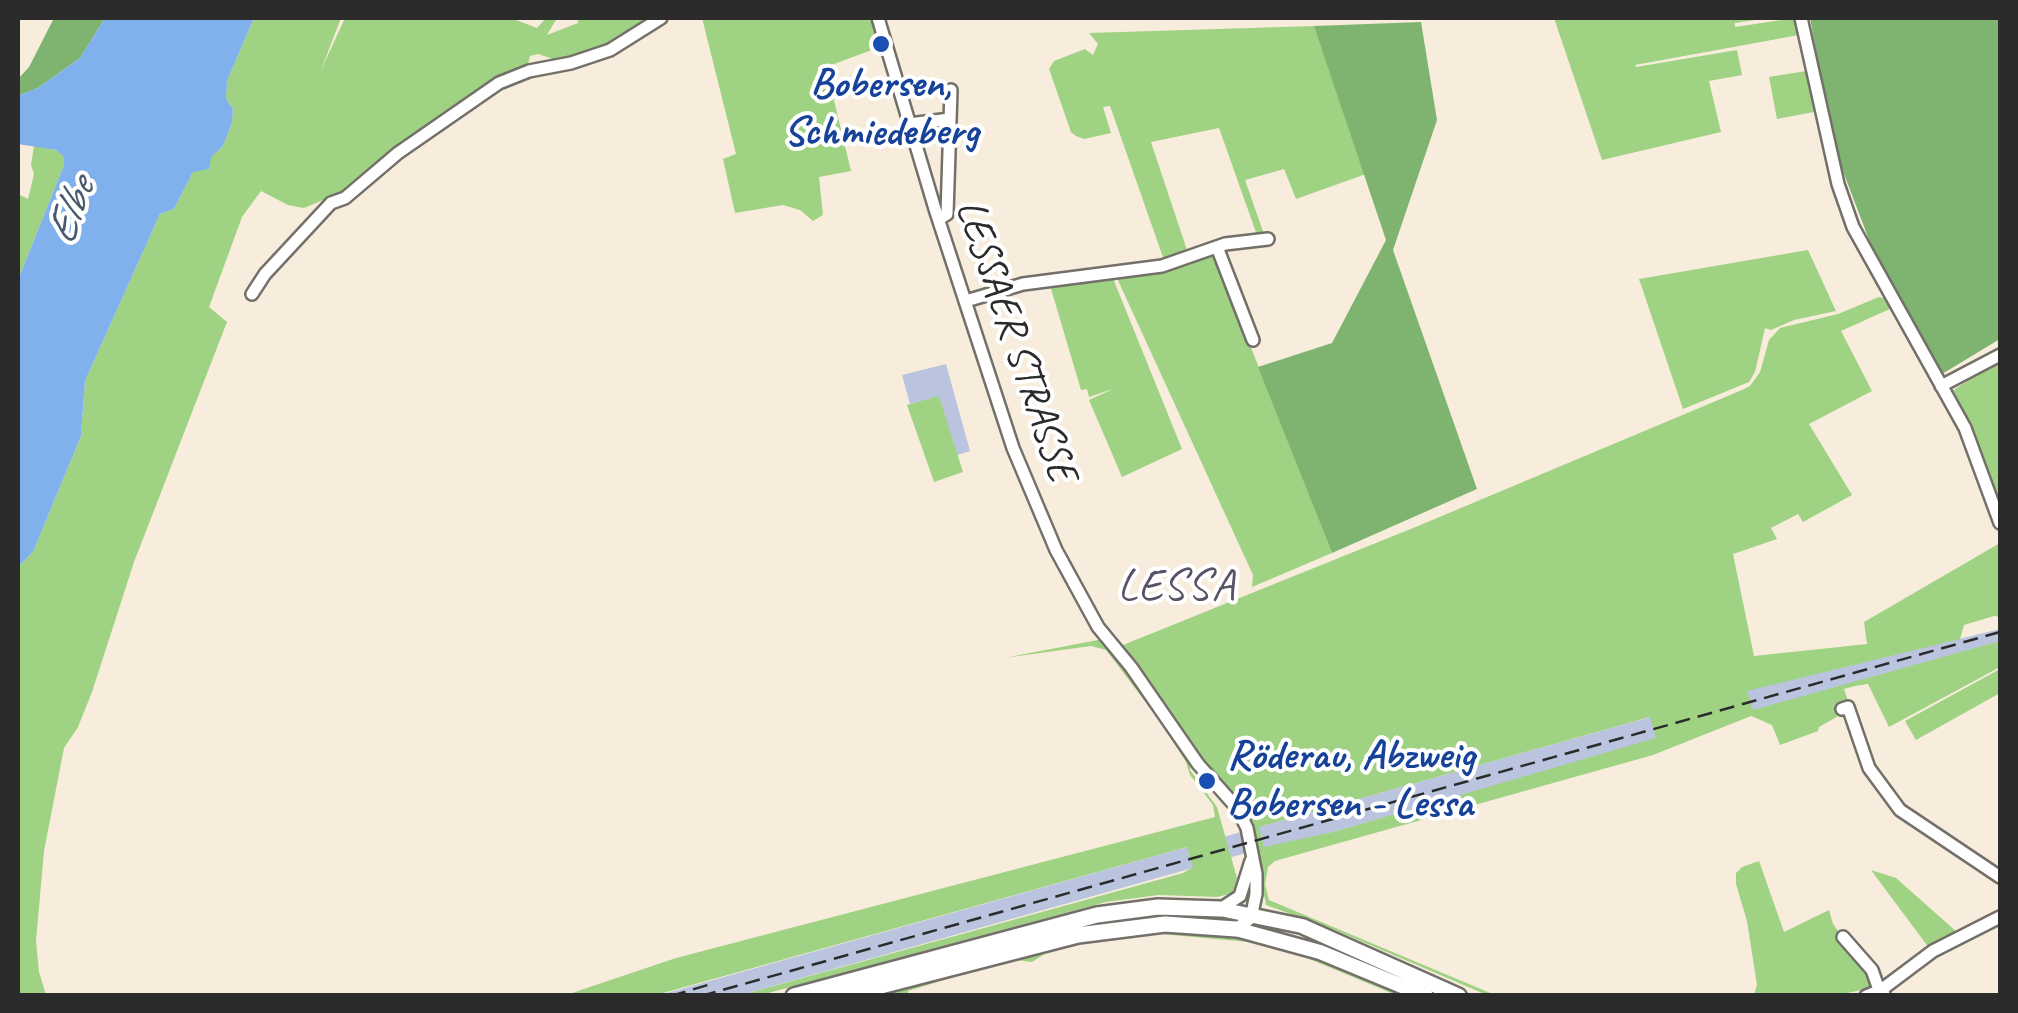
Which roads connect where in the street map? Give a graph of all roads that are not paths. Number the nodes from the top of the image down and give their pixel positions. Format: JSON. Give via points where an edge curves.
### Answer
{"nodes":[{"id":1,"x":662,"y":18,"type":"edge"},
{"id":2,"x":878,"y":18,"type":"edge"},
{"id":3,"x":1801,"y":18,"type":"edge"},
{"id":4,"x":951,"y":90,"type":"dead end"},
{"id":5,"x":950,"y":120,"type":"junction"},
{"id":6,"x":909,"y":124,"type":"junction"},
{"id":7,"x":938,"y":219,"type":"junction"},
{"id":8,"x":1268,"y":239,"type":"dead end"},
{"id":9,"x":1218,"y":247,"type":"junction"},
{"id":10,"x":252,"y":294,"type":"dead end"},
{"id":11,"x":966,"y":301,"type":"junction"},
{"id":12,"x":1253,"y":340,"type":"dead end"},
{"id":13,"x":2000,"y":355,"type":"edge"},
{"id":14,"x":1941,"y":386,"type":"junction"},
{"id":15,"x":2000,"y":523,"type":"edge"},
{"id":16,"x":1842,"y":709,"type":"dead end"},
{"id":17,"x":1252,"y":856,"type":"junction"},
{"id":18,"x":2000,"y":877,"type":"edge"},
{"id":19,"x":1256,"y":894,"type":"junction"},
{"id":20,"x":1220,"y":909,"type":"junction"},
{"id":21,"x":1252,"y":914,"type":"junction"},
{"id":22,"x":2000,"y":917,"type":"edge"},
{"id":23,"x":1278,"y":920,"type":"junction"},
{"id":24,"x":1236,"y":929,"type":"junction"},
{"id":25,"x":1843,"y":937,"type":"dead end"},
{"id":26,"x":1883,"y":993,"type":"edge"},
{"id":27,"x":794,"y":996,"type":"edge"},
{"id":28,"x":842,"y":996,"type":"edge"},
{"id":29,"x":1426,"y":996,"type":"edge"},
{"id":30,"x":1460,"y":996,"type":"edge"},
{"id":31,"x":1866,"y":996,"type":"edge"}],
"edges":[{"from":1,"to":10,"type":"street","via":[[610,50],[498,83],[332,203]]},
{"from":2,"to":6,"type":"street","name":"LESSAER STRASSE"},
{"from":3,"to":14,"type":"street","via":[[1848,214]]},
{"from":4,"to":5,"type":"street"},
{"from":5,"to":6,"type":"street"},
{"from":5,"to":7,"type":"street","via":[[947,214]]},
{"from":6,"to":7,"type":"street","name":"LESSAER STRASSE"},
{"from":7,"to":11,"type":"street","name":"LESSAER STRASSE"},
{"from":8,"to":9,"type":"street"},
{"from":9,"to":11,"type":"street","via":[[1162,266],[1023,284]]},
{"from":9,"to":12,"type":"street"},
{"from":11,"to":17,"type":"street","name":"LESSAER STRASSE","via":[[1013,448],[1056,550],[1089,613],[1237,808]]},
{"from":13,"to":14,"type":"street"},
{"from":14,"to":15,"type":"street","via":[[1965,428]]},
{"from":16,"to":18,"type":"street","via":[[1848,707],[1869,768],[1900,810]]},
{"from":17,"to":19,"type":"street","name":"LESSAER STRASSE"},
{"from":17,"to":20,"type":"street","via":[[1240,896]]},
{"from":19,"to":21,"type":"street","name":"LESSAER STRASSE"},
{"from":19,"to":23,"type":"street"},
{"from":20,"to":21,"type":"main road"},
{"from":20,"to":27,"type":"highway","via":[[1096,915]]},
{"from":21,"to":23,"type":"main road"},
{"from":21,"to":24,"type":"street"},
{"from":22,"to":26,"type":"street","via":[[1932,951]]},
{"from":23,"to":30,"type":"main road"},
{"from":24,"to":28,"type":"highway","via":[[1165,924],[1078,934]]},
{"from":24,"to":29,"type":"main road","via":[[1320,952]]},
{"from":25,"to":26,"type":"street"},
{"from":26,"to":31,"type":"street"}]}
